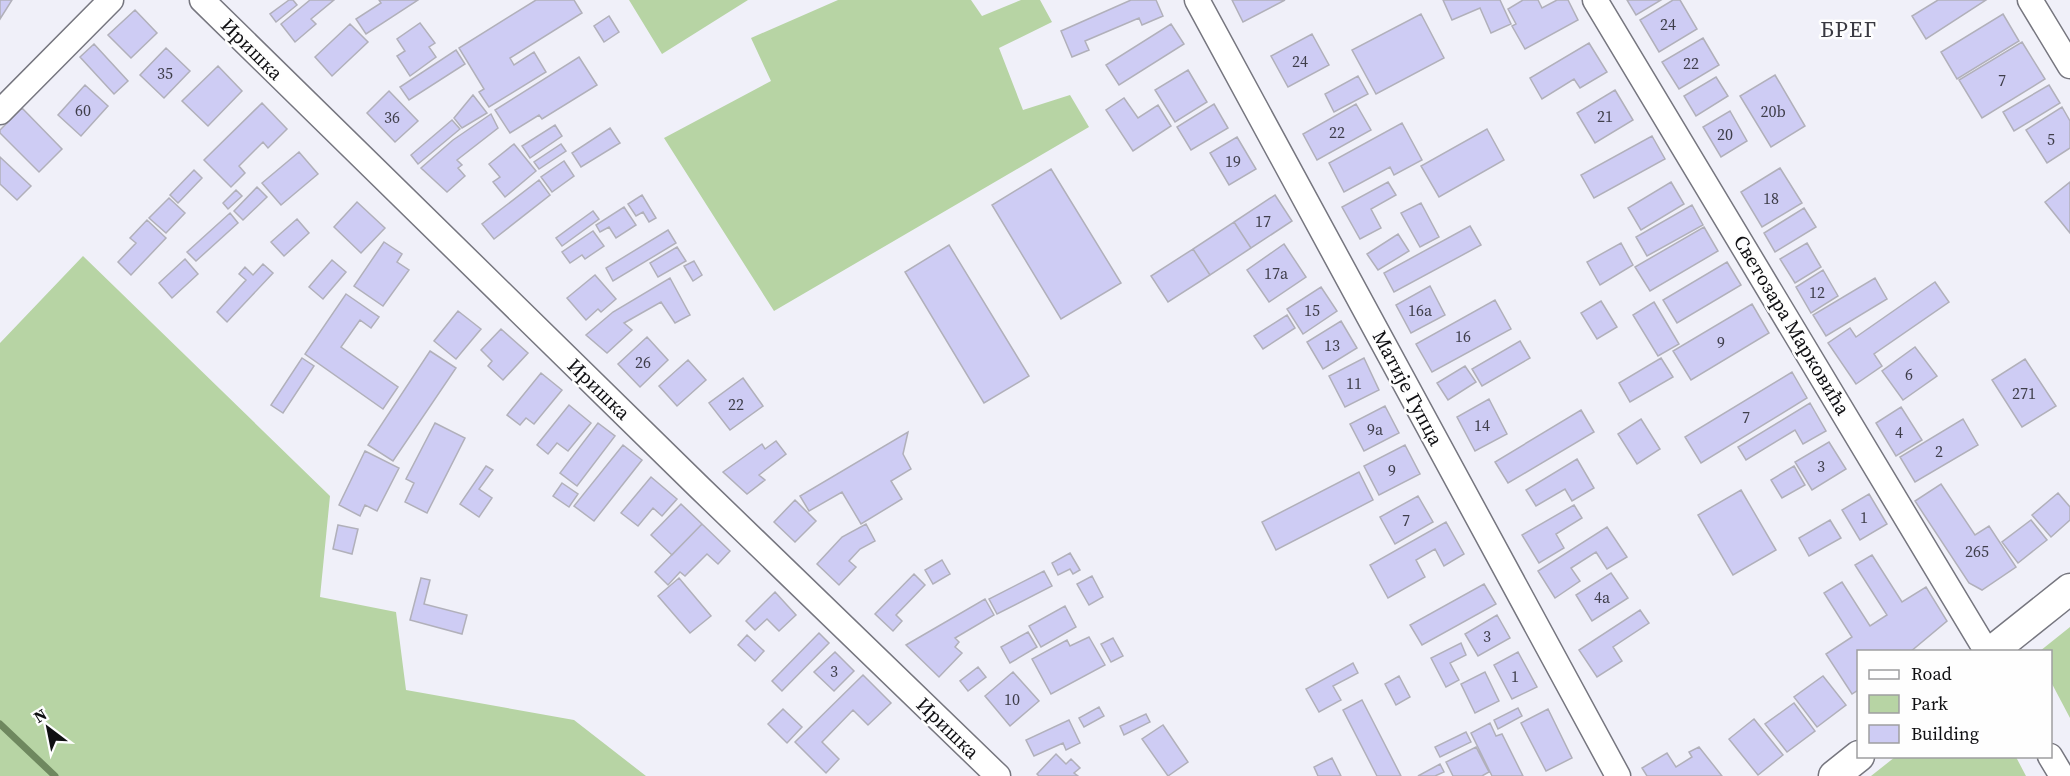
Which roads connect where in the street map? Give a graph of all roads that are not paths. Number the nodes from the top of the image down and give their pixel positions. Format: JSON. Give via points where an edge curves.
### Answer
{"nodes":[{"id":1,"x":111,"y":0,"type":"edge"},
{"id":2,"x":202,"y":0,"type":"edge"},
{"id":3,"x":1197,"y":0,"type":"edge"},
{"id":4,"x":1595,"y":0,"type":"edge"},
{"id":5,"x":2030,"y":0,"type":"edge"},
{"id":6,"x":2070,"y":66,"type":"edge"},
{"id":7,"x":0,"y":112,"type":"edge"},
{"id":8,"x":2070,"y":589,"type":"edge"},
{"id":9,"x":1988,"y":650,"type":"edge"},
{"id":10,"x":1990,"y":650,"type":"edge"},
{"id":11,"x":1857,"y":758,"type":"edge"},
{"id":12,"x":2051,"y":758,"type":"edge"},
{"id":13,"x":998,"y":776,"type":"edge"},
{"id":14,"x":1618,"y":776,"type":"edge"},
{"id":15,"x":1834,"y":776,"type":"edge"},
{"id":16,"x":2062,"y":776,"type":"edge"}],
"edges":[{"from":1,"to":7,"type":"street"},
{"from":2,"to":13,"type":"street","name":"Иришка"},
{"from":3,"to":14,"type":"street","name":"Матије Гупца"},
{"from":4,"to":9,"type":"street","name":"Светозара Марковића"},
{"from":5,"to":6,"type":"street"},
{"from":8,"to":10,"type":"main road"},
{"from":11,"to":15,"type":"main road"},
{"from":12,"to":16,"type":"street"}]}
